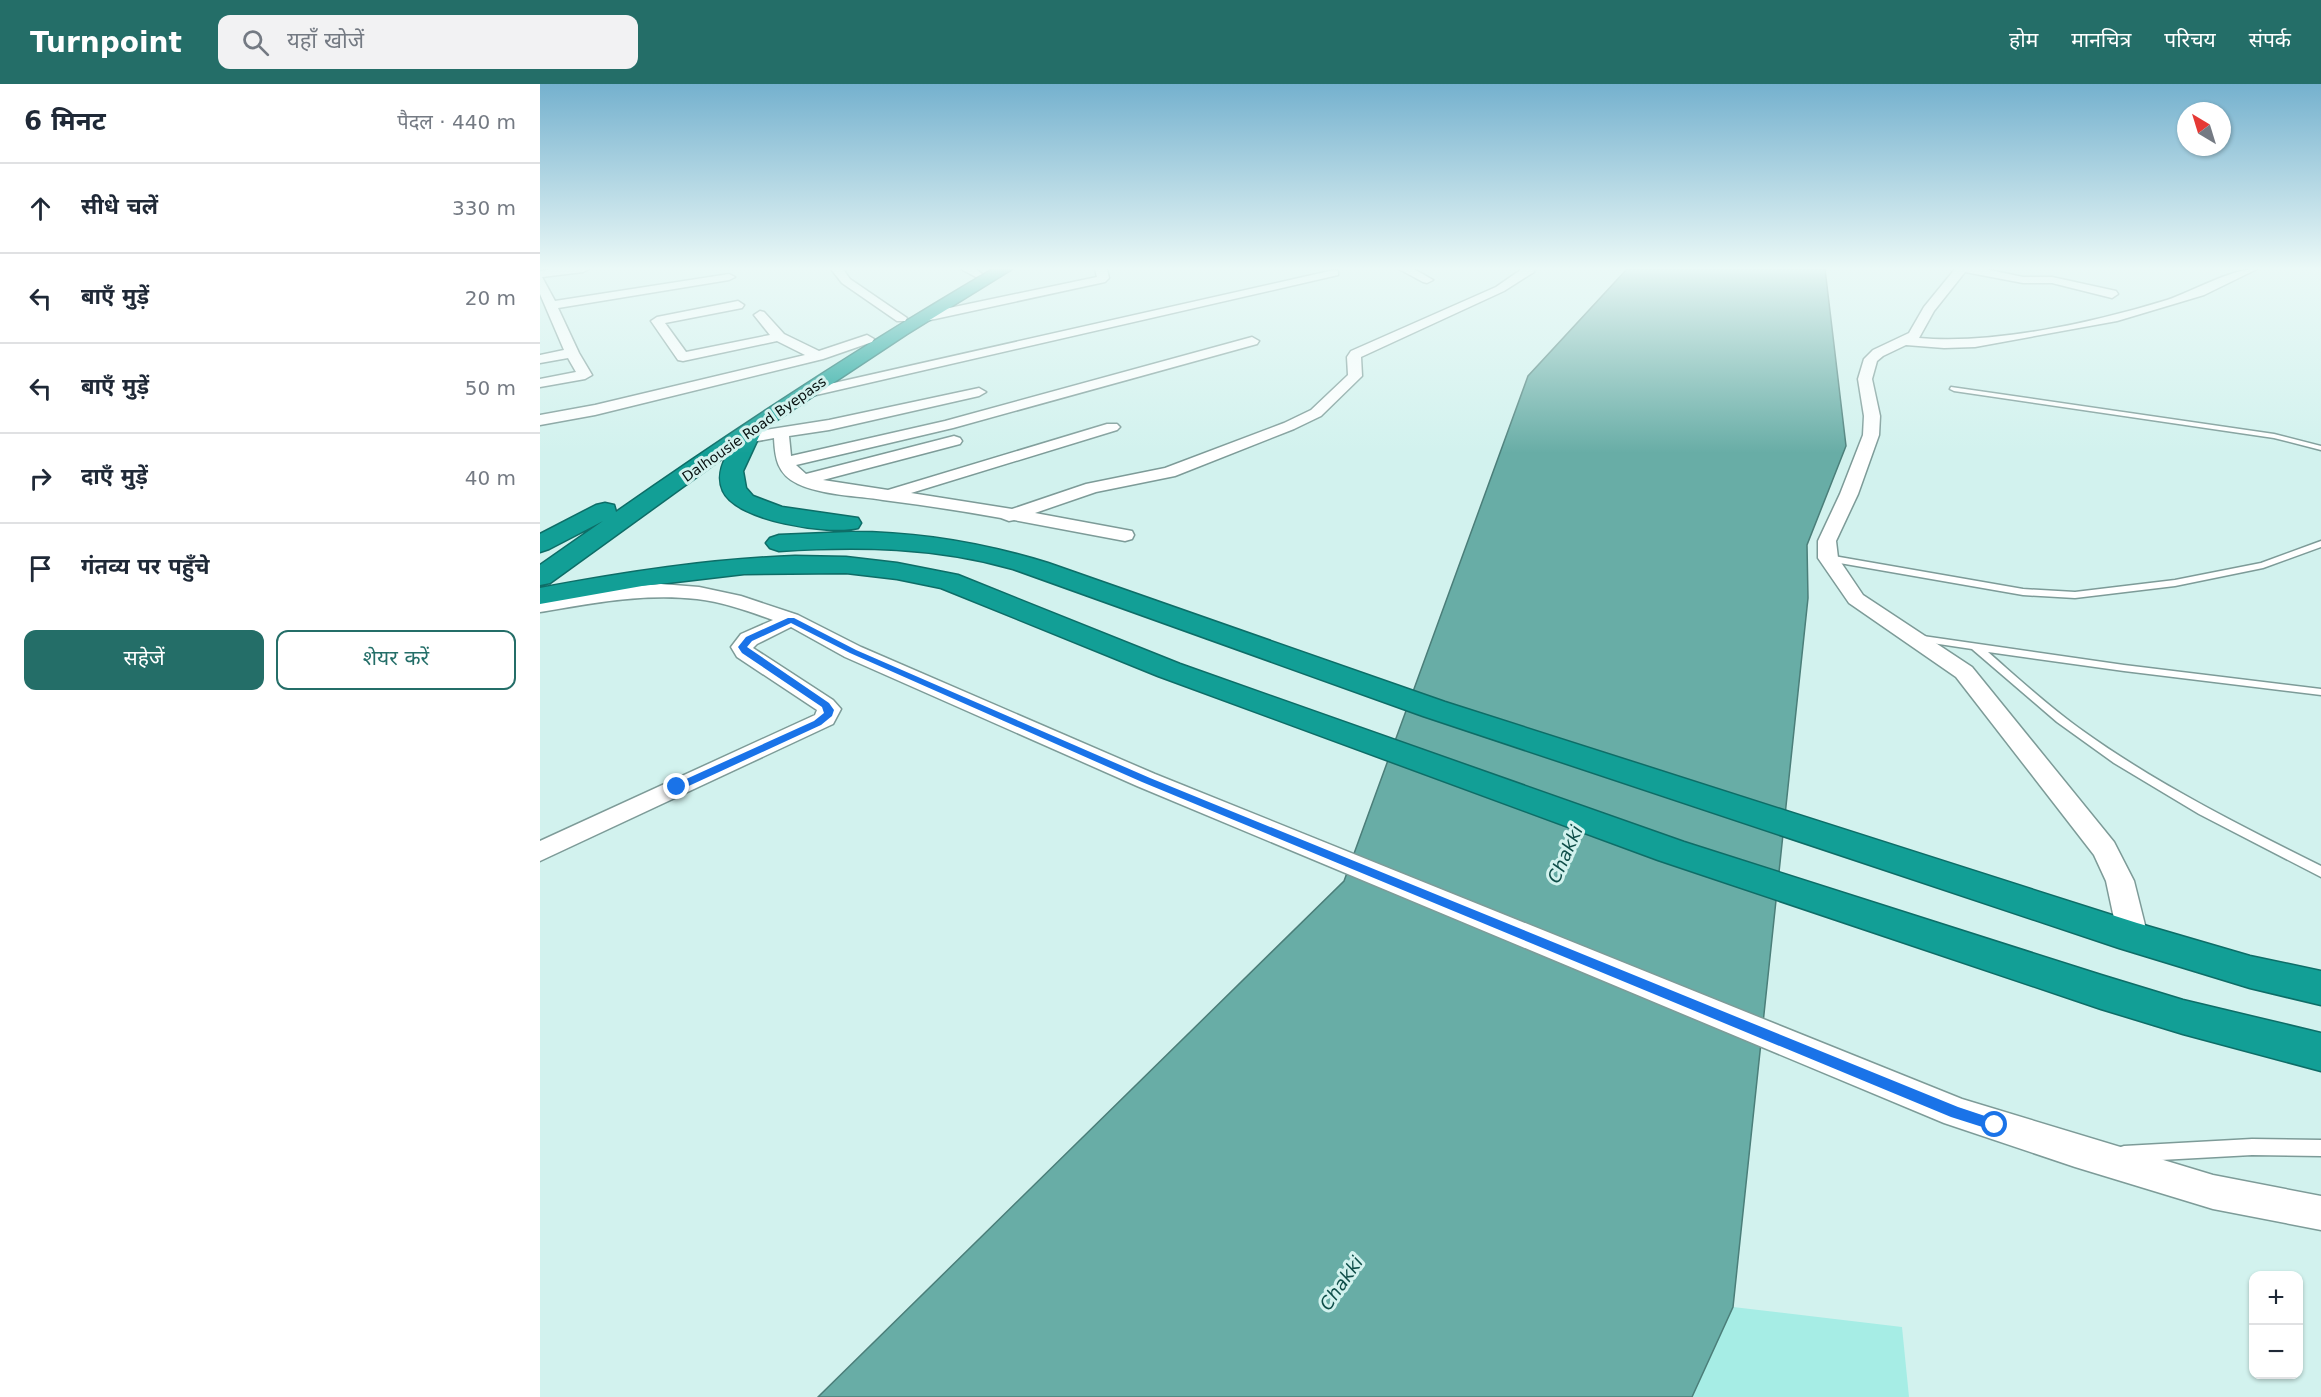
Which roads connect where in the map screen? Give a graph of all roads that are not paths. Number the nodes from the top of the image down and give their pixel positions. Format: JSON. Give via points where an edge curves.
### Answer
{"nodes":[{"id":1,"x":562,"y":330,"type":"edge"},
{"id":2,"x":664,"y":330,"type":"edge"},
{"id":3,"x":773,"y":330,"type":"edge"},
{"id":4,"x":885,"y":330,"type":"edge"},
{"id":5,"x":894,"y":330,"type":"edge"},
{"id":6,"x":1083,"y":330,"type":"edge"},
{"id":7,"x":1408,"y":330,"type":"edge"},
{"id":8,"x":1917,"y":330,"type":"edge"},
{"id":9,"x":2054,"y":330,"type":"edge"},
{"id":10,"x":779,"y":337,"type":"junction"},
{"id":11,"x":867,"y":339,"type":"junction"},
{"id":12,"x":1906,"y":340,"type":"junction"},
{"id":13,"x":1252,"y":341,"type":"dead end"},
{"id":14,"x":572,"y":353,"type":"junction"},
{"id":15,"x":818,"y":356,"type":"junction"},
{"id":16,"x":540,"y":359,"type":"edge"},
{"id":17,"x":540,"y":383,"type":"edge"},
{"id":18,"x":1954,"y":389,"type":"dead end"},
{"id":19,"x":979,"y":392,"type":"dead end"},
{"id":20,"x":803,"y":394,"type":"junction"},
{"id":21,"x":540,"y":420,"type":"edge"},
{"id":22,"x":1112,"y":427,"type":"dead end"},
{"id":23,"x":750,"y":432,"type":"junction"},
{"id":24,"x":781,"y":433,"type":"junction"},
{"id":25,"x":954,"y":441,"type":"dead end"},
{"id":26,"x":2321,"y":448,"type":"edge"},
{"id":27,"x":784,"y":463,"type":"junction"},
{"id":28,"x":803,"y":480,"type":"junction"},
{"id":29,"x":884,"y":495,"type":"junction"},
{"id":30,"x":1009,"y":516,"type":"junction"},
{"id":31,"x":1125,"y":535,"type":"dead end"},
{"id":32,"x":927,"y":543,"type":"junction"},
{"id":33,"x":540,"y":544,"type":"edge"},
{"id":34,"x":2321,"y":544,"type":"edge"},
{"id":35,"x":1828,"y":558,"type":"junction"},
{"id":36,"x":540,"y":579,"type":"edge"},
{"id":37,"x":540,"y":596,"type":"edge"},
{"id":38,"x":540,"y":606,"type":"edge"},
{"id":39,"x":791,"y":619,"type":"junction"},
{"id":40,"x":1911,"y":637,"type":"junction"},
{"id":41,"x":1975,"y":646,"type":"junction"},
{"id":42,"x":2321,"y":692,"type":"edge"},
{"id":43,"x":540,"y":852,"type":"edge"},
{"id":44,"x":2321,"y":872,"type":"edge"},
{"id":45,"x":2133,"y":937,"type":"junction"},
{"id":46,"x":2321,"y":988,"type":"edge"},
{"id":47,"x":2321,"y":1052,"type":"edge"},
{"id":48,"x":2321,"y":1148,"type":"edge"},
{"id":49,"x":2090,"y":1156,"type":"junction"},
{"id":50,"x":2321,"y":1213,"type":"edge"}],
"edges":[{"from":1,"to":14,"type":"street"},
{"from":2,"to":10,"type":"street","via":[[683,357]]},
{"from":3,"to":10,"type":"street"},
{"from":4,"to":11,"type":"highway"},
{"from":5,"to":20,"type":"highway","name":"Dalhousie Road Byepass"},
{"from":6,"to":20,"type":"street"},
{"from":7,"to":30,"type":"street","via":[[1356,354],[1355,376],[1306,419],[1169,472],[1092,488]]},
{"from":8,"to":12,"type":"street"},
{"from":9,"to":12,"type":"street","via":[[1959,345]]},
{"from":10,"to":15,"type":"street"},
{"from":11,"to":15,"type":"street"},
{"from":11,"to":33,"type":"highway","via":[[643,488]]},
{"from":12,"to":35,"type":"street","via":[[1871,359],[1865,379],[1872,416],[1871,435],[1850,494],[1827,542]]},
{"from":13,"to":27,"type":"street","via":[[948,424]]},
{"from":14,"to":16,"type":"street"},
{"from":14,"to":17,"type":"street","via":[[585,375]]},
{"from":15,"to":21,"type":"street"},
{"from":18,"to":26,"type":"lane","via":[[2262,434]]},
{"from":19,"to":24,"type":"street"},
{"from":20,"to":23,"type":"highway","name":"Dalhousie Road Byepass"},
{"from":22,"to":29,"type":"street"},
{"from":23,"to":24,"type":"street"},
{"from":23,"to":32,"type":"highway","via":[[731,479],[741,499],[773,513],[897,531]]},
{"from":23,"to":36,"type":"highway","name":"Dalhousie Road Byepass"},
{"from":24,"to":27,"type":"street"},
{"from":25,"to":28,"type":"street"},
{"from":27,"to":28,"type":"street"},
{"from":28,"to":29,"type":"street"},
{"from":29,"to":30,"type":"street","via":[[944,502]]},
{"from":30,"to":31,"type":"street"},
{"from":32,"to":36,"type":"highway","via":[[822,540],[672,556]]},
{"from":32,"to":45,"type":"highway","via":[[1002,557],[1054,573],[1423,705]]},
{"from":34,"to":35,"type":"lane","via":[[2263,565],[2075,596],[2023,592]]},
{"from":35,"to":40,"type":"street","via":[[1856,599]]},
{"from":37,"to":47,"type":"highway","via":[[647,576],[748,565],[843,563],[914,572],[1001,601],[1169,670],[1671,850],[2183,1017]]},
{"from":38,"to":39,"type":"street","via":[[661,590],[741,602]]},
{"from":39,"to":43,"type":"street","via":[[749,639],[742,647],[825,705],[829,710],[825,719]]},
{"from":39,"to":49,"type":"street","via":[[853,651],[1146,780],[1956,1112]]},
{"from":40,"to":41,"type":"lane"},
{"from":40,"to":45,"type":"street","via":[[1964,672],[2104,849],[2118,870],[2125,891]]},
{"from":41,"to":42,"type":"lane"},
{"from":41,"to":44,"type":"lane","via":[[2048,710],[2138,774]]},
{"from":45,"to":46,"type":"highway","via":[[2250,972]]},
{"from":48,"to":49,"type":"lane","via":[[2252,1147]]},
{"from":49,"to":50,"type":"street","via":[[2213,1192]]}]}
